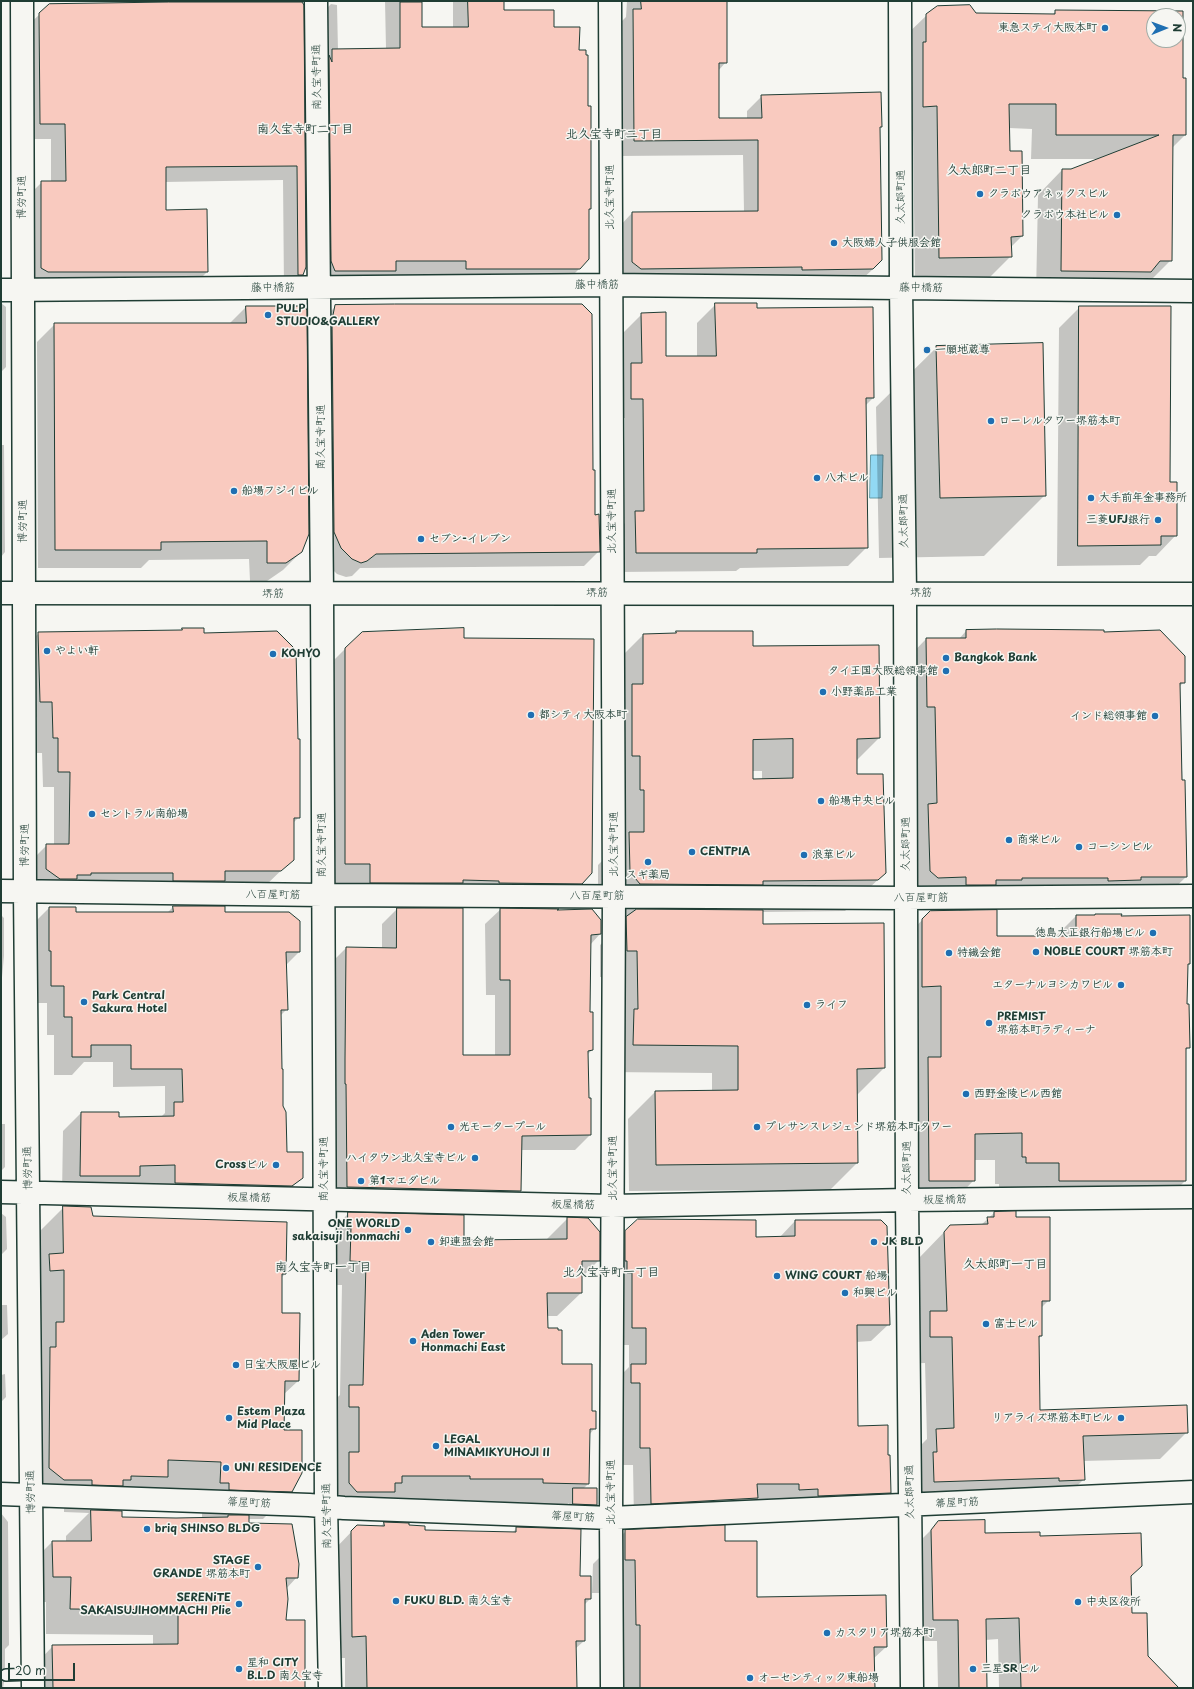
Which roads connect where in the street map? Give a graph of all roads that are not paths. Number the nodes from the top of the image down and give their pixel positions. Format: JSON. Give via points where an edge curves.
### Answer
{"nodes":[{"id":1,"x":22,"y":1,"type":"edge"},
{"id":2,"x":316,"y":1,"type":"edge"},
{"id":3,"x":610,"y":1,"type":"edge"},
{"id":4,"x":900,"y":1,"type":"edge"},
{"id":5,"x":610,"y":285,"type":"junction"},
{"id":6,"x":320,"y":287,"type":"junction"},
{"id":7,"x":901,"y":288,"type":"junction"},
{"id":8,"x":12,"y":290,"type":"edge"},
{"id":9,"x":1193,"y":290,"type":"edge"},
{"id":10,"x":1,"y":593,"type":"edge"},
{"id":11,"x":24,"y":593,"type":"junction"},
{"id":12,"x":613,"y":593,"type":"junction"},
{"id":13,"x":905,"y":593,"type":"junction"},
{"id":14,"x":322,"y":594,"type":"junction"},
{"id":15,"x":1193,"y":594,"type":"edge"},
{"id":16,"x":1,"y":892,"type":"edge"},
{"id":17,"x":25,"y":892,"type":"junction"},
{"id":18,"x":323,"y":895,"type":"junction"},
{"id":19,"x":614,"y":896,"type":"junction"},
{"id":20,"x":1193,"y":896,"type":"edge"},
{"id":21,"x":906,"y":898,"type":"junction"},
{"id":22,"x":1,"y":1192,"type":"edge"},
{"id":23,"x":29,"y":1193,"type":"junction"},
{"id":24,"x":1193,"y":1197,"type":"edge"},
{"id":25,"x":324,"y":1200,"type":"junction"},
{"id":26,"x":907,"y":1200,"type":"junction"},
{"id":27,"x":612,"y":1206,"type":"junction"},
{"id":28,"x":1193,"y":1492,"type":"edge"},
{"id":29,"x":1,"y":1494,"type":"edge"},
{"id":30,"x":31,"y":1495,"type":"junction"},
{"id":31,"x":910,"y":1505,"type":"junction"},
{"id":32,"x":326,"y":1506,"type":"junction"},
{"id":33,"x":611,"y":1518,"type":"junction"},
{"id":34,"x":6,"y":1675,"type":"dead end"},
{"id":35,"x":33,"y":1681,"type":"edge"},
{"id":36,"x":330,"y":1688,"type":"edge"},
{"id":37,"x":612,"y":1688,"type":"edge"},
{"id":38,"x":912,"y":1688,"type":"edge"}],
"edges":[{"from":1,"to":8,"type":"street","name":"博労町通"},
{"from":2,"to":6,"type":"street","name":"南久宝寺町通"},
{"from":3,"to":5,"type":"street","name":"北久宝寺町通"},
{"from":4,"to":7,"type":"street","name":"久太郎町通"},
{"from":5,"to":6,"type":"street","name":"藤中橋筋"},
{"from":5,"to":7,"type":"street","name":"藤中橋筋"},
{"from":5,"to":12,"type":"street","name":"北久宝寺町通"},
{"from":6,"to":8,"type":"street","name":"藤中橋筋"},
{"from":6,"to":14,"type":"street","name":"南久宝寺町通"},
{"from":7,"to":9,"type":"street","name":"藤中橋筋"},
{"from":7,"to":13,"type":"street","name":"久太郎町通"},
{"from":8,"to":11,"type":"street","name":"博労町通"},
{"from":10,"to":11,"type":"street","name":"堺筋"},
{"from":11,"to":14,"type":"street","name":"堺筋"},
{"from":11,"to":17,"type":"street","name":"博労町通"},
{"from":12,"to":13,"type":"street","name":"堺筋"},
{"from":12,"to":14,"type":"street","name":"堺筋"},
{"from":12,"to":19,"type":"street","name":"北久宝寺町通"},
{"from":13,"to":15,"type":"street","name":"堺筋"},
{"from":13,"to":21,"type":"street","name":"久太郎町通"},
{"from":14,"to":18,"type":"street","name":"南久宝寺町通"},
{"from":16,"to":17,"type":"street","name":"八百屋町筋"},
{"from":17,"to":18,"type":"street","name":"八百屋町筋"},
{"from":17,"to":23,"type":"street","name":"博労町通"},
{"from":18,"to":19,"type":"street","name":"八百屋町筋"},
{"from":18,"to":25,"type":"street","name":"南久宝寺町通"},
{"from":19,"to":21,"type":"street","name":"八百屋町筋"},
{"from":19,"to":27,"type":"street","name":"北久宝寺町通"},
{"from":20,"to":21,"type":"street","name":"八百屋町筋"},
{"from":21,"to":26,"type":"street","name":"久太郎町通"},
{"from":22,"to":23,"type":"street","name":"板屋橋筋"},
{"from":23,"to":25,"type":"street","name":"板屋橋筋"},
{"from":23,"to":30,"type":"street","name":"博労町通"},
{"from":24,"to":26,"type":"street","name":"板屋橋筋"},
{"from":25,"to":27,"type":"street","name":"板屋橋筋"},
{"from":25,"to":32,"type":"street","name":"南久宝寺町通"},
{"from":26,"to":27,"type":"street","name":"板屋橋筋"},
{"from":26,"to":31,"type":"street","name":"久太郎町通"},
{"from":27,"to":33,"type":"street","name":"北久宝寺町通"},
{"from":28,"to":31,"type":"street","name":"箒屋町筋"},
{"from":29,"to":30,"type":"street","name":"箒屋町筋"},
{"from":30,"to":32,"type":"street","name":"箒屋町筋"},
{"from":30,"to":35,"type":"street","name":"博労町通"},
{"from":31,"to":33,"type":"street","name":"箒屋町筋"},
{"from":31,"to":38,"type":"street","name":"久太郎町通"},
{"from":32,"to":33,"type":"street","name":"箒屋町筋"},
{"from":32,"to":36,"type":"street","name":"南久宝寺町通"},
{"from":33,"to":37,"type":"street","name":"北久宝寺町通"},
{"from":34,"to":35,"type":"lane"}]}
